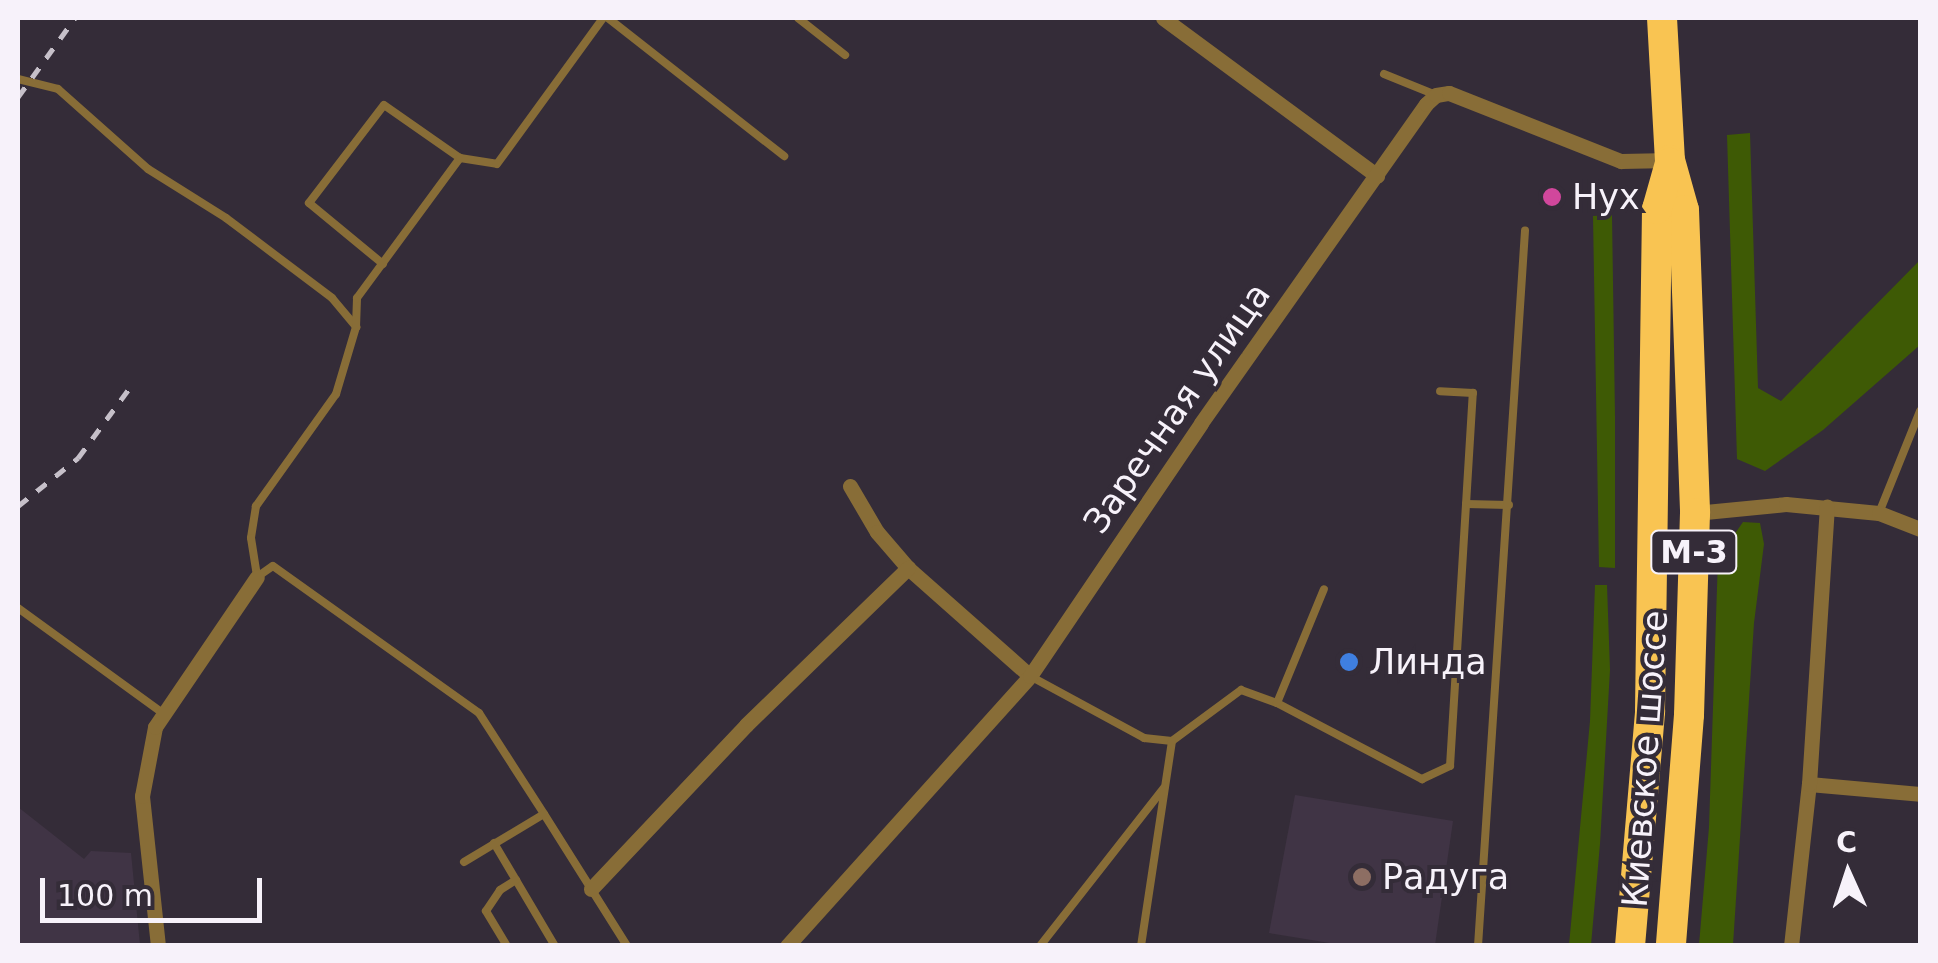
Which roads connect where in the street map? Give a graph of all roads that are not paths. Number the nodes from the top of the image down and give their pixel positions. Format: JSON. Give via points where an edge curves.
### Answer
{"nodes":[{"id":1,"x":605,"y":18,"type":"edge"},
{"id":2,"x":798,"y":18,"type":"edge"},
{"id":3,"x":1163,"y":18,"type":"edge"},
{"id":4,"x":1662,"y":18,"type":"edge"},
{"id":5,"x":845,"y":54,"type":"dead end"},
{"id":6,"x":1384,"y":74,"type":"dead end"},
{"id":7,"x":18,"y":79,"type":"edge"},
{"id":8,"x":1436,"y":95,"type":"junction"},
{"id":9,"x":784,"y":156,"type":"dead end"},
{"id":10,"x":460,"y":158,"type":"junction"},
{"id":11,"x":1670,"y":160,"type":"junction"},
{"id":12,"x":1377,"y":176,"type":"junction"},
{"id":13,"x":1525,"y":231,"type":"dead end"},
{"id":14,"x":382,"y":264,"type":"junction"},
{"id":15,"x":356,"y":327,"type":"junction"},
{"id":16,"x":1440,"y":391,"type":"dead end"},
{"id":17,"x":1920,"y":411,"type":"edge"},
{"id":18,"x":850,"y":486,"type":"dead end"},
{"id":19,"x":1466,"y":504,"type":"junction"},
{"id":20,"x":1509,"y":505,"type":"junction"},
{"id":21,"x":1827,"y":507,"type":"junction"},
{"id":22,"x":1695,"y":512,"type":"junction"},
{"id":23,"x":1878,"y":513,"type":"junction"},
{"id":24,"x":1920,"y":529,"type":"edge"},
{"id":25,"x":908,"y":568,"type":"junction"},
{"id":26,"x":257,"y":577,"type":"junction"},
{"id":27,"x":1324,"y":589,"type":"dead end"},
{"id":28,"x":18,"y":608,"type":"edge"},
{"id":29,"x":1030,"y":676,"type":"junction"},
{"id":30,"x":1277,"y":702,"type":"junction"},
{"id":31,"x":164,"y":714,"type":"junction"},
{"id":32,"x":1172,"y":742,"type":"junction"},
{"id":33,"x":1166,"y":784,"type":"junction"},
{"id":34,"x":1809,"y":784,"type":"junction"},
{"id":35,"x":1920,"y":794,"type":"edge"},
{"id":36,"x":544,"y":814,"type":"junction"},
{"id":37,"x":494,"y":844,"type":"junction"},
{"id":38,"x":464,"y":862,"type":"dead end"},
{"id":39,"x":516,"y":880,"type":"junction"},
{"id":40,"x":592,"y":890,"type":"junction"},
{"id":41,"x":158,"y":946,"type":"edge"},
{"id":42,"x":507,"y":946,"type":"edge"},
{"id":43,"x":555,"y":946,"type":"edge"},
{"id":44,"x":627,"y":946,"type":"edge"},
{"id":45,"x":787,"y":946,"type":"edge"},
{"id":46,"x":1040,"y":946,"type":"edge"},
{"id":47,"x":1140,"y":946,"type":"edge"},
{"id":48,"x":1478,"y":946,"type":"edge"},
{"id":49,"x":1630,"y":946,"type":"edge"},
{"id":50,"x":1671,"y":946,"type":"edge"},
{"id":51,"x":1791,"y":946,"type":"edge"}],
"edges":[{"from":1,"to":9,"type":"lane"},
{"from":1,"to":10,"type":"lane","via":[[497,164]]},
{"from":2,"to":5,"type":"lane"},
{"from":3,"to":12,"type":"street"},
{"from":4,"to":11,"type":"highway","name":"Киевское шоссе","number":"М-3"},
{"from":6,"to":8,"type":"lane"},
{"from":7,"to":15,"type":"lane","via":[[58,89],[148,168],[332,298]]},
{"from":8,"to":11,"type":"street","via":[[1471,98],[1622,160]]},
{"from":8,"to":12,"type":"street","name":"Заречная улица"},
{"from":10,"to":14,"type":"lane"},
{"from":10,"to":14,"type":"lane","via":[[384,105],[308,203]]},
{"from":11,"to":22,"type":"highway","name":"Киевское шоссе","number":"М-3","via":[[1684,210]]},
{"from":11,"to":49,"type":"highway","name":"Киевское шоссе","number":"М-3","via":[[1657,210],[1650,711]]},
{"from":12,"to":29,"type":"street","name":"Заречная улица"},
{"from":13,"to":20,"type":"lane"},
{"from":14,"to":15,"type":"lane","via":[[357,298]]},
{"from":15,"to":26,"type":"lane","via":[[336,394],[256,506],[251,538]]},
{"from":16,"to":19,"type":"lane","via":[[1473,392]]},
{"from":17,"to":23,"type":"lane"},
{"from":18,"to":25,"type":"street","via":[[876,532]]},
{"from":19,"to":20,"type":"lane"},
{"from":19,"to":30,"type":"lane","via":[[1450,766],[1422,779]]},
{"from":20,"to":48,"type":"lane"},
{"from":21,"to":22,"type":"street"},
{"from":21,"to":23,"type":"street"},
{"from":21,"to":34,"type":"street"},
{"from":22,"to":50,"type":"highway","name":"Киевское шоссе","number":"М-3","via":[[1690,715]]},
{"from":23,"to":24,"type":"street"},
{"from":25,"to":29,"type":"street"},
{"from":25,"to":40,"type":"street","via":[[746,725]]},
{"from":26,"to":31,"type":"street"},
{"from":26,"to":36,"type":"lane","via":[[273,566],[478,713]]},
{"from":27,"to":30,"type":"lane"},
{"from":28,"to":31,"type":"lane"},
{"from":29,"to":32,"type":"lane","via":[[1144,738]]},
{"from":29,"to":45,"type":"street","name":"Заречная улица"},
{"from":30,"to":32,"type":"lane","via":[[1241,690]]},
{"from":31,"to":41,"type":"street","via":[[155,728],[142,796]]},
{"from":32,"to":33,"type":"lane"},
{"from":33,"to":46,"type":"lane"},
{"from":33,"to":47,"type":"lane"},
{"from":34,"to":35,"type":"street"},
{"from":34,"to":51,"type":"street"},
{"from":36,"to":37,"type":"lane"},
{"from":36,"to":40,"type":"lane"},
{"from":37,"to":38,"type":"lane"},
{"from":37,"to":39,"type":"lane"},
{"from":39,"to":42,"type":"lane","via":[[486,911]]},
{"from":39,"to":43,"type":"lane"},
{"from":40,"to":44,"type":"lane"}]}
